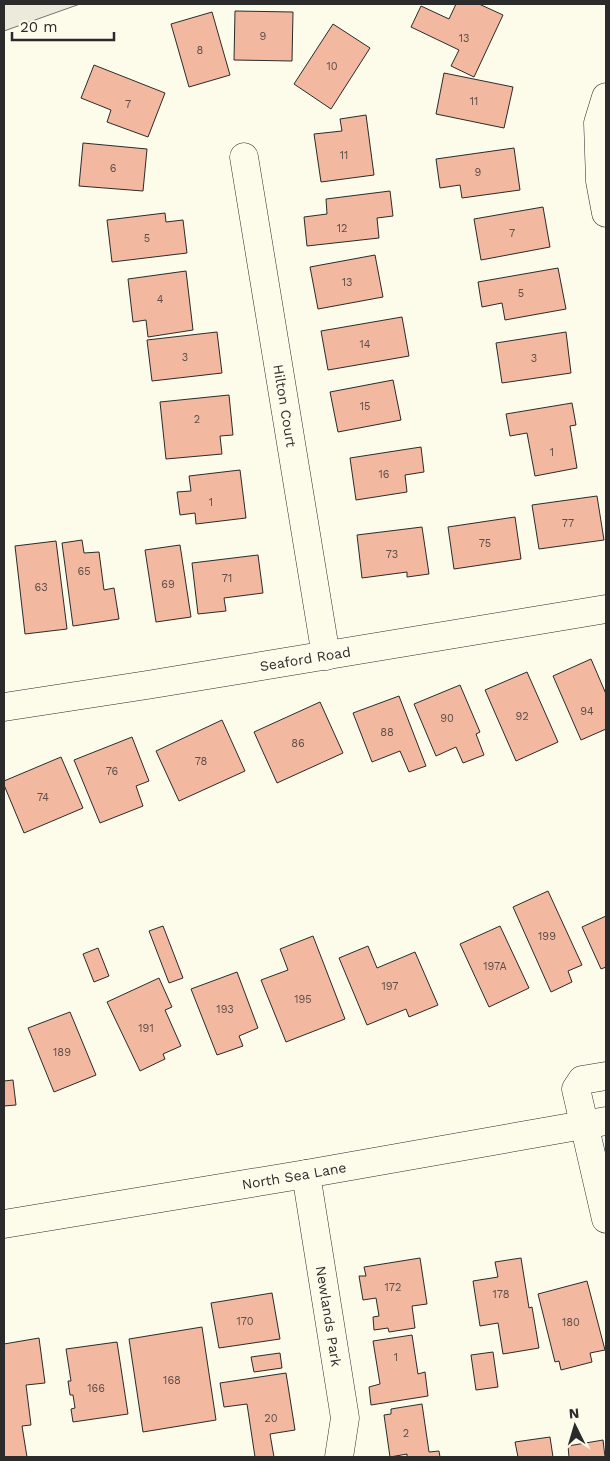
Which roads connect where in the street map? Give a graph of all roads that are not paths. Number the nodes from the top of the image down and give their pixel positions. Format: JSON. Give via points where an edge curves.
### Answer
{"nodes":[{"id":1,"x":606,"y":97,"type":"edge"},
{"id":2,"x":244,"y":157,"type":"dead end"},
{"id":3,"x":606,"y":213,"type":"edge"},
{"id":4,"x":606,"y":609,"type":"edge"},
{"id":5,"x":326,"y":656,"type":"junction"},
{"id":6,"x":4,"y":707,"type":"edge"},
{"id":7,"x":606,"y":1076,"type":"edge"},
{"id":8,"x":595,"y":1123,"type":"edge"},
{"id":9,"x":306,"y":1174,"type":"junction"},
{"id":10,"x":606,"y":1219,"type":"edge"},
{"id":11,"x":4,"y":1224,"type":"edge"},
{"id":12,"x":339,"y":1457,"type":"edge"}],
"edges":[{"from":1,"to":3,"type":"street","via":[[598,122],[600,181]]},
{"from":2,"to":5,"type":"street","name":"Hilton Court"},
{"from":4,"to":5,"type":"street","name":"Seaford Road"},
{"from":5,"to":6,"type":"street","name":"Seaford Road"},
{"from":7,"to":8,"type":"street","via":[[582,1080],[576,1089]]},
{"from":8,"to":9,"type":"street","name":"North Sea Lane"},
{"from":8,"to":10,"type":"street"},
{"from":9,"to":11,"type":"street","name":"North Sea Lane"},
{"from":9,"to":12,"type":"street","name":"Newlands Park","via":[[345,1418]]}]}
